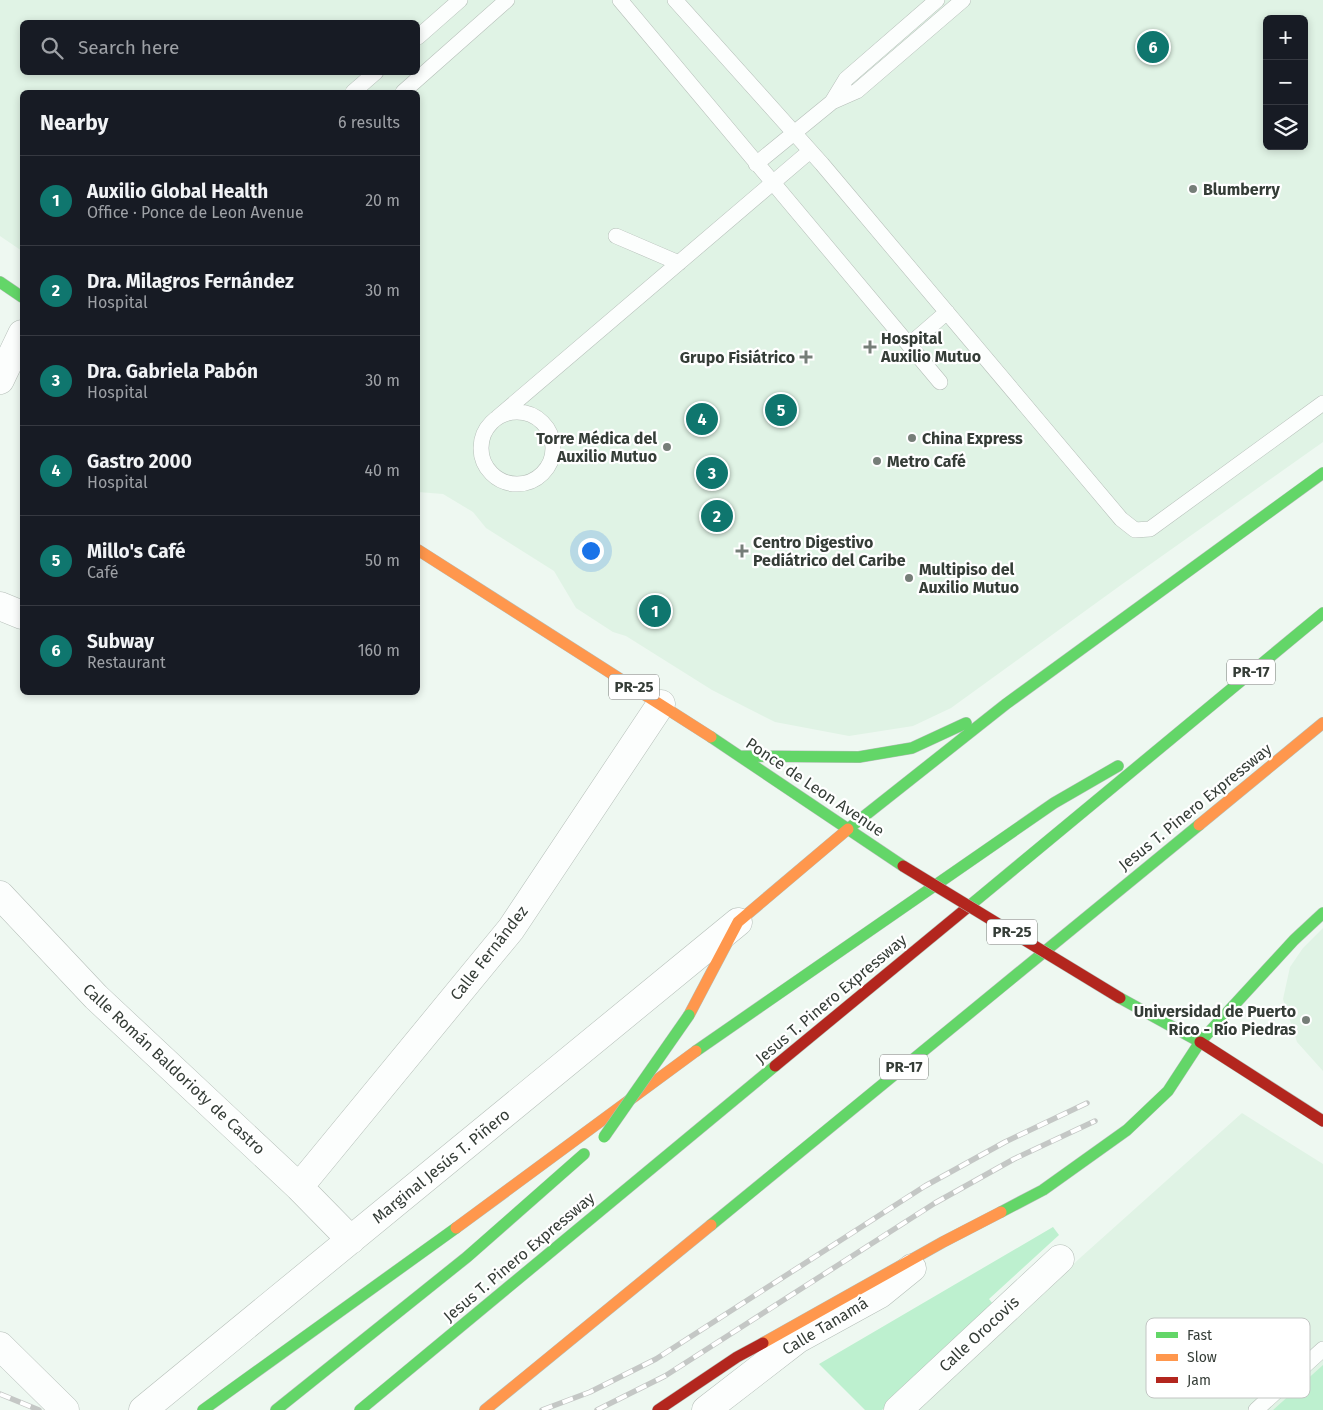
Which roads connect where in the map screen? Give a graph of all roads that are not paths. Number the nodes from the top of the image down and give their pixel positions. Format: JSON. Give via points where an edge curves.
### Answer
{"nodes":[{"id":1,"x":460,"y":0,"type":"edge"},
{"id":2,"x":507,"y":0,"type":"edge"},
{"id":3,"x":620,"y":0,"type":"edge"},
{"id":4,"x":675,"y":0,"type":"edge"},
{"id":5,"x":937,"y":0,"type":"edge"},
{"id":6,"x":963,"y":0,"type":"edge"},
{"id":7,"x":420,"y":35,"type":"edge"},
{"id":8,"x":373,"y":75,"type":"edge"},
{"id":9,"x":355,"y":90,"type":"edge"},
{"id":10,"x":406,"y":90,"type":"edge"},
{"id":11,"x":832,"y":102,"type":"junction"},
{"id":12,"x":794,"y":133,"type":"junction"},
{"id":13,"x":810,"y":151,"type":"junction"},
{"id":14,"x":756,"y":164,"type":"junction"},
{"id":15,"x":772,"y":183,"type":"junction"},
{"id":16,"x":616,"y":236,"type":"dead end"},
{"id":17,"x":679,"y":263,"type":"junction"},
{"id":18,"x":0,"y":282,"type":"edge"},
{"id":19,"x":20,"y":296,"type":"edge"},
{"id":20,"x":947,"y":312,"type":"junction"},
{"id":21,"x":20,"y":338,"type":"edge"},
{"id":22,"x":909,"y":345,"type":"junction"},
{"id":23,"x":0,"y":380,"type":"edge"},
{"id":24,"x":940,"y":382,"type":"dead end"},
{"id":25,"x":1323,"y":403,"type":"edge"},
{"id":26,"x":498,"y":417,"type":"junction"},
{"id":27,"x":1323,"y":472,"type":"edge"},
{"id":28,"x":420,"y":551,"type":"edge"},
{"id":29,"x":0,"y":606,"type":"edge"},
{"id":30,"x":1323,"y":613,"type":"edge"},
{"id":31,"x":20,"y":614,"type":"edge"},
{"id":32,"x":660,"y":704,"type":"junction"},
{"id":33,"x":1006,"y":704,"type":"junction"},
{"id":34,"x":1323,"y":723,"type":"edge"},
{"id":35,"x":1180,"y":731,"type":"junction"},
{"id":36,"x":740,"y":756,"type":"junction"},
{"id":37,"x":848,"y":829,"type":"junction"},
{"id":38,"x":0,"y":895,"type":"edge"},
{"id":39,"x":1323,"y":914,"type":"edge"},
{"id":40,"x":738,"y":922,"type":"junction"},
{"id":41,"x":1200,"y":1042,"type":"junction"},
{"id":42,"x":1323,"y":1121,"type":"edge"},
{"id":43,"x":299,"y":1187,"type":"junction"},
{"id":44,"x":351,"y":1240,"type":"junction"},
{"id":45,"x":943,"y":1242,"type":"junction"},
{"id":46,"x":1060,"y":1259,"type":"dead end"},
{"id":47,"x":0,"y":1346,"type":"edge"},
{"id":48,"x":1323,"y":1349,"type":"edge"},
{"id":49,"x":1310,"y":1361,"type":"edge"},
{"id":50,"x":1269,"y":1398,"type":"edge"},
{"id":51,"x":65,"y":1410,"type":"edge"},
{"id":52,"x":143,"y":1410,"type":"edge"},
{"id":53,"x":203,"y":1410,"type":"edge"},
{"id":54,"x":276,"y":1410,"type":"edge"},
{"id":55,"x":360,"y":1410,"type":"edge"},
{"id":56,"x":485,"y":1410,"type":"edge"},
{"id":57,"x":658,"y":1410,"type":"edge"},
{"id":58,"x":706,"y":1410,"type":"edge"},
{"id":59,"x":898,"y":1410,"type":"edge"},
{"id":60,"x":1256,"y":1410,"type":"edge"}],
"edges":[{"from":1,"to":7,"type":"lane"},
{"from":2,"to":10,"type":"lane"},
{"from":3,"to":14,"type":"lane"},
{"from":4,"to":12,"type":"lane"},
{"from":5,"to":11,"type":"lane","via":[[846,79]]},
{"from":6,"to":11,"type":"lane","via":[[857,92]]},
{"from":8,"to":9,"type":"lane"},
{"from":11,"to":12,"type":"lane"},
{"from":12,"to":13,"type":"lane"},
{"from":12,"to":14,"type":"lane"},
{"from":13,"to":15,"type":"lane"},
{"from":13,"to":20,"type":"lane"},
{"from":14,"to":15,"type":"lane"},
{"from":15,"to":17,"type":"lane"},
{"from":15,"to":22,"type":"lane"},
{"from":16,"to":17,"type":"lane"},
{"from":17,"to":26,"type":"lane"},
{"from":18,"to":19,"type":"main road"},
{"from":20,"to":22,"type":"lane"},
{"from":20,"to":25,"type":"lane","via":[[1121,520],[1134,530],[1150,528]]},
{"from":21,"to":23,"type":"street"},
{"from":22,"to":24,"type":"lane"},
{"from":26,"to":26,"type":"lane","via":[[489,425],[480,447],[486,469],[506,483],[529,483],[548,468],[553,456],[550,432],[533,415],[509,412]]},
{"from":27,"to":33,"type":"main road"},
{"from":28,"to":32,"type":"main road","name":"Ponce de Leon Avenue","number":"PR-25"},
{"from":29,"to":31,"type":"street"},
{"from":30,"to":35,"type":"main road","name":"Jesus T. Pinero Expressway","number":"PR-17"},
{"from":32,"to":36,"type":"main road","name":"Ponce de Leon Avenue","number":"PR-25"},
{"from":32,"to":43,"type":"street","name":"Calle Fernández","via":[[511,929]]},
{"from":33,"to":36,"type":"main road","via":[[912,748],[860,757]]},
{"from":33,"to":37,"type":"main road"},
{"from":34,"to":56,"type":"main road","name":"Jesus T. Pinero Expressway","number":"PR-17"},
{"from":35,"to":53,"type":"main road","via":[[1045,808],[713,1040]]},
{"from":35,"to":55,"type":"main road","name":"Jesus T. Pinero Expressway","number":"PR-17"},
{"from":36,"to":37,"type":"main road","name":"Ponce de Leon Avenue","number":"PR-25"},
{"from":37,"to":40,"type":"main road"},
{"from":37,"to":41,"type":"main road","name":"Ponce de Leon Avenue","number":"PR-25","bridge":true,"via":[[1120,998]]},
{"from":38,"to":43,"type":"street","name":"Calle Román Baldorioty de Castro","via":[[96,997]]},
{"from":39,"to":41,"type":"main road","via":[[1294,940]]},
{"from":40,"to":44,"type":"street","name":"Marginal Jesús T. Piñero"},
{"from":40,"to":54,"type":"main road","bridge":true,"via":[[689,1015],[597,1143],[467,1258]]},
{"from":41,"to":42,"type":"main road","number":"PR-25"},
{"from":41,"to":45,"type":"main road","via":[[1168,1091],[1127,1130],[1043,1190]]},
{"from":43,"to":44,"type":"street","name":"Calle Román Baldorioty de Castro"},
{"from":44,"to":52,"type":"street","name":"Marginal Jesús T. Piñero"},
{"from":45,"to":57,"type":"main road","via":[[737,1357]]},
{"from":45,"to":58,"type":"street","name":"Calle Tanamá","via":[[880,1294],[798,1339]]},
{"from":46,"to":59,"type":"street","name":"Calle Orocovis"},
{"from":47,"to":51,"type":"street"},
{"from":48,"to":49,"type":"lane"},
{"from":50,"to":60,"type":"lane"}]}
